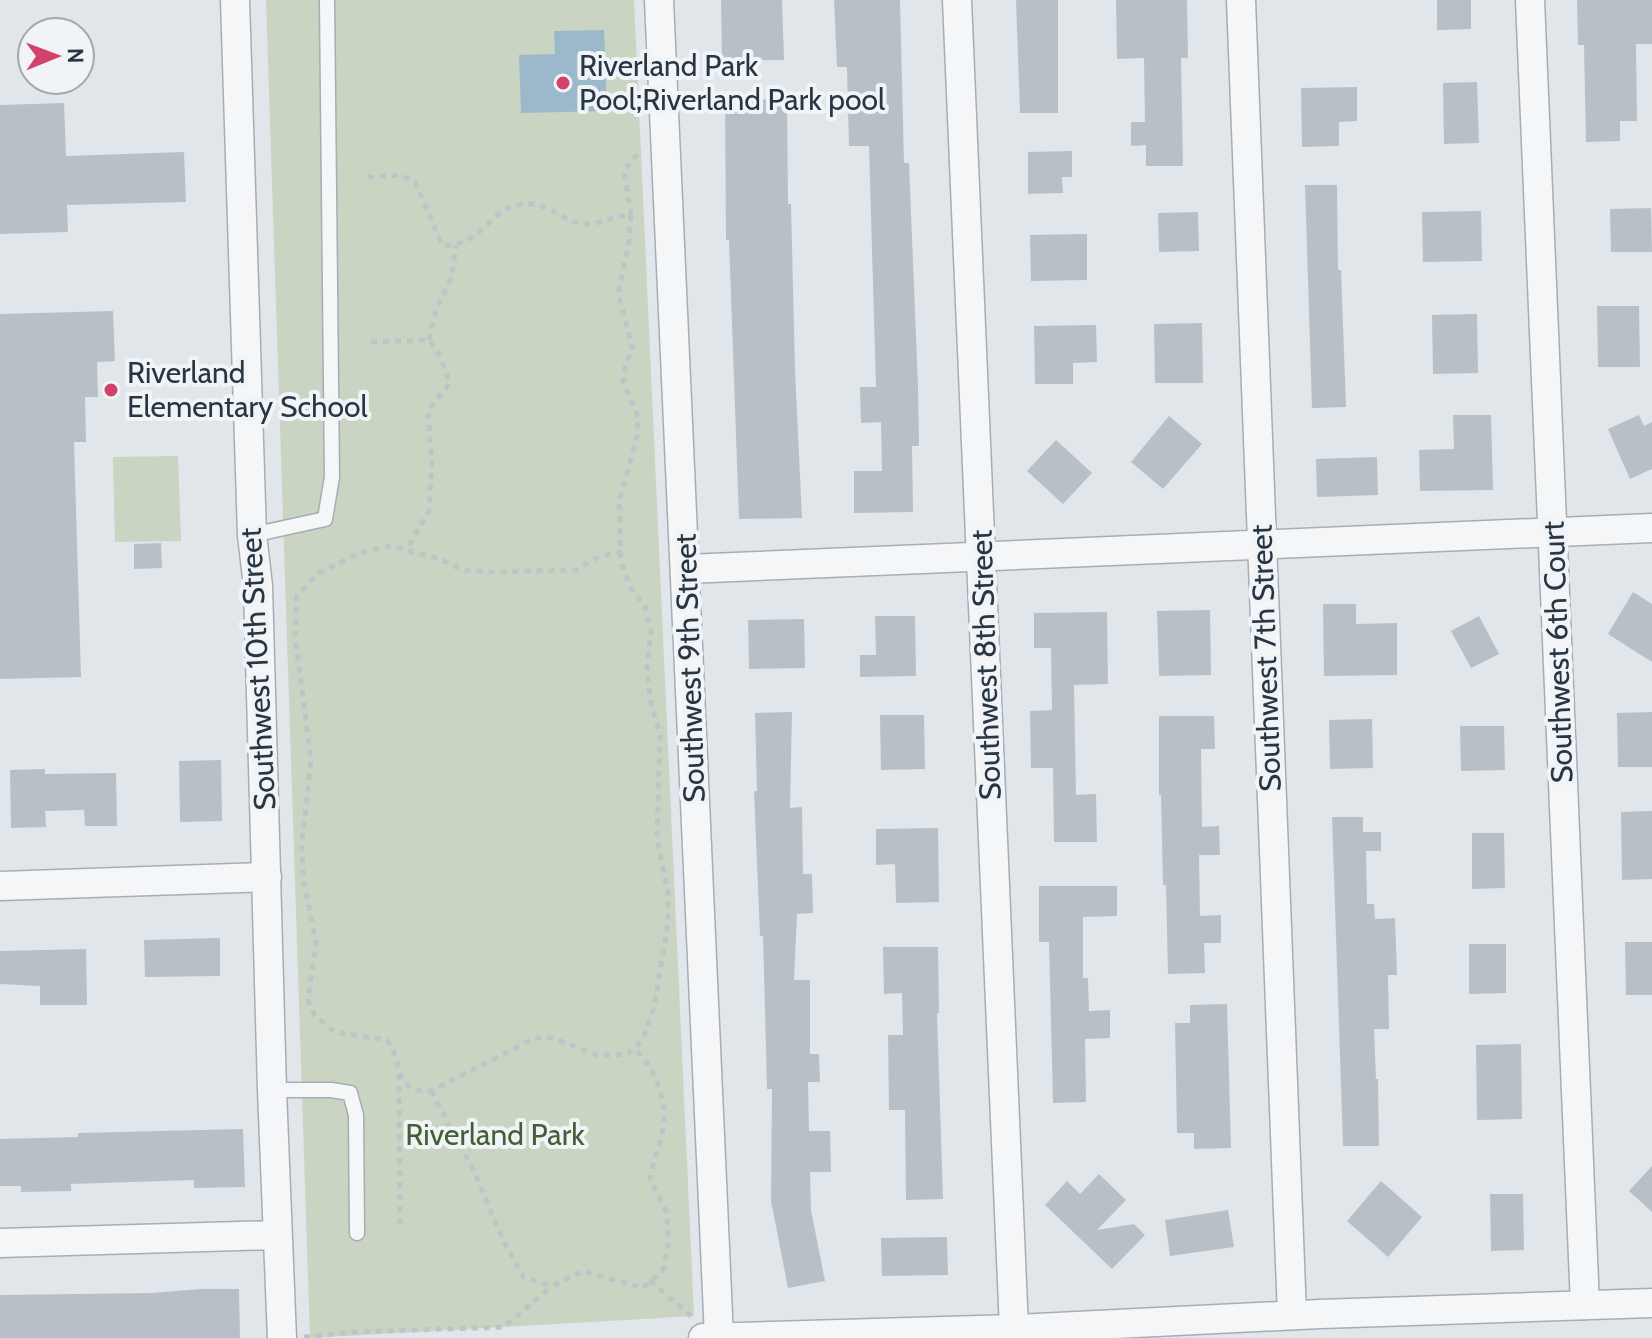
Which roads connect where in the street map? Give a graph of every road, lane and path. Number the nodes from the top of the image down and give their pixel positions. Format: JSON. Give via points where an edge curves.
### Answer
{"nodes":[{"id":1,"x":235,"y":0,"type":"edge"},
{"id":2,"x":327,"y":0,"type":"edge"},
{"id":3,"x":659,"y":0,"type":"edge"},
{"id":4,"x":957,"y":0,"type":"edge"},
{"id":5,"x":1241,"y":0,"type":"edge"},
{"id":6,"x":1530,"y":0,"type":"edge"},
{"id":7,"x":641,"y":148,"type":"dead end"},
{"id":8,"x":368,"y":177,"type":"dead end"},
{"id":9,"x":631,"y":215,"type":"junction"},
{"id":10,"x":456,"y":246,"type":"junction"},
{"id":11,"x":429,"y":340,"type":"junction"},
{"id":12,"x":371,"y":342,"type":"dead end"},
{"id":13,"x":1652,"y":528,"type":"edge"},
{"id":14,"x":1553,"y":531,"type":"junction"},
{"id":15,"x":252,"y":535,"type":"junction"},
{"id":16,"x":1262,"y":544,"type":"junction"},
{"id":17,"x":407,"y":549,"type":"junction"},
{"id":18,"x":622,"y":552,"type":"junction"},
{"id":19,"x":981,"y":555,"type":"junction"},
{"id":20,"x":686,"y":569,"type":"junction"},
{"id":21,"x":267,"y":877,"type":"junction"},
{"id":22,"x":0,"y":886,"type":"edge"},
{"id":23,"x":634,"y":1047,"type":"junction"},
{"id":24,"x":399,"y":1073,"type":"junction"},
{"id":25,"x":272,"y":1090,"type":"junction"},
{"id":26,"x":431,"y":1091,"type":"junction"},
{"id":27,"x":400,"y":1227,"type":"dead end"},
{"id":28,"x":357,"y":1233,"type":"dead end"},
{"id":29,"x":277,"y":1235,"type":"junction"},
{"id":30,"x":0,"y":1243,"type":"edge"},
{"id":31,"x":650,"y":1281,"type":"junction"},
{"id":32,"x":552,"y":1286,"type":"junction"},
{"id":33,"x":1652,"y":1303,"type":"edge"},
{"id":34,"x":1585,"y":1305,"type":"junction"},
{"id":35,"x":1292,"y":1315,"type":"junction"},
{"id":36,"x":1014,"y":1329,"type":"junction"},
{"id":37,"x":707,"y":1332,"type":"edge"},
{"id":38,"x":303,"y":1337,"type":"edge"},
{"id":39,"x":282,"y":1338,"type":"edge"}],
"edges":[{"from":1,"to":15,"type":"street","name":"Southwest 10th Street"},
{"from":2,"to":15,"type":"lane","via":[[332,477],[325,519]]},
{"from":3,"to":20,"type":"street","name":"Southwest 9th Street"},
{"from":4,"to":19,"type":"street","name":"Southwest 8th Street"},
{"from":5,"to":16,"type":"street","name":"Southwest 7th Street"},
{"from":6,"to":14,"type":"street","name":"Southwest 6th Court"},
{"from":7,"to":9,"type":"path","via":[[624,171]]},
{"from":8,"to":10,"type":"path","via":[[400,175],[415,182],[442,245]]},
{"from":9,"to":10,"type":"path","via":[[586,225],[552,209],[517,205]]},
{"from":9,"to":18,"type":"path","via":[[618,293],[633,350],[623,382],[638,417],[619,502]]},
{"from":10,"to":11,"type":"path","via":[[451,279]]},
{"from":11,"to":12,"type":"path"},
{"from":11,"to":17,"type":"path","via":[[450,383],[428,410],[429,511]]},
{"from":13,"to":14,"type":"street"},
{"from":14,"to":16,"type":"street"},
{"from":14,"to":34,"type":"street","name":"Southwest 6th Court"},
{"from":15,"to":21,"type":"street","name":"Southwest 10th Street"},
{"from":16,"to":19,"type":"street"},
{"from":16,"to":35,"type":"street","name":"Southwest 7th Street"},
{"from":17,"to":18,"type":"path","via":[[463,570],[489,572],[576,570],[600,556]]},
{"from":17,"to":24,"type":"path","via":[[391,546],[362,552],[317,574],[297,596],[295,636],[311,760],[302,841],[303,879],[316,942],[308,1000],[315,1016],[335,1032],[387,1040],[397,1054]]},
{"from":18,"to":23,"type":"path","via":[[626,576],[645,605],[651,632],[647,667],[660,735],[657,839],[668,893],[659,990],[643,1039]]},
{"from":19,"to":20,"type":"street"},
{"from":19,"to":36,"type":"street","name":"Southwest 8th Street"},
{"from":20,"to":37,"type":"street","name":"Southwest 9th Street"},
{"from":21,"to":22,"type":"street"},
{"from":21,"to":25,"type":"street","name":"Southwest 10th Street"},
{"from":23,"to":26,"type":"path","via":[[627,1055],[597,1055],[552,1038],[535,1038]]},
{"from":23,"to":31,"type":"path","via":[[649,1062],[661,1094],[664,1123],[650,1179],[666,1211],[669,1241],[663,1270]]},
{"from":24,"to":26,"type":"path","via":[[406,1086]]},
{"from":24,"to":27,"type":"path"},
{"from":25,"to":28,"type":"lane","via":[[350,1093],[356,1115]]},
{"from":25,"to":29,"type":"street","name":"Southwest 10th Street"},
{"from":26,"to":32,"type":"path","via":[[524,1278]]},
{"from":29,"to":30,"type":"street"},
{"from":29,"to":39,"type":"street","name":"Southwest 10th Street"},
{"from":31,"to":32,"type":"path","via":[[643,1288],[583,1271]]},
{"from":31,"to":37,"type":"path"},
{"from":32,"to":38,"type":"path","via":[[504,1327]]},
{"from":33,"to":34,"type":"street"},
{"from":34,"to":35,"type":"street"},
{"from":35,"to":36,"type":"street"},
{"from":36,"to":37,"type":"street"}]}
